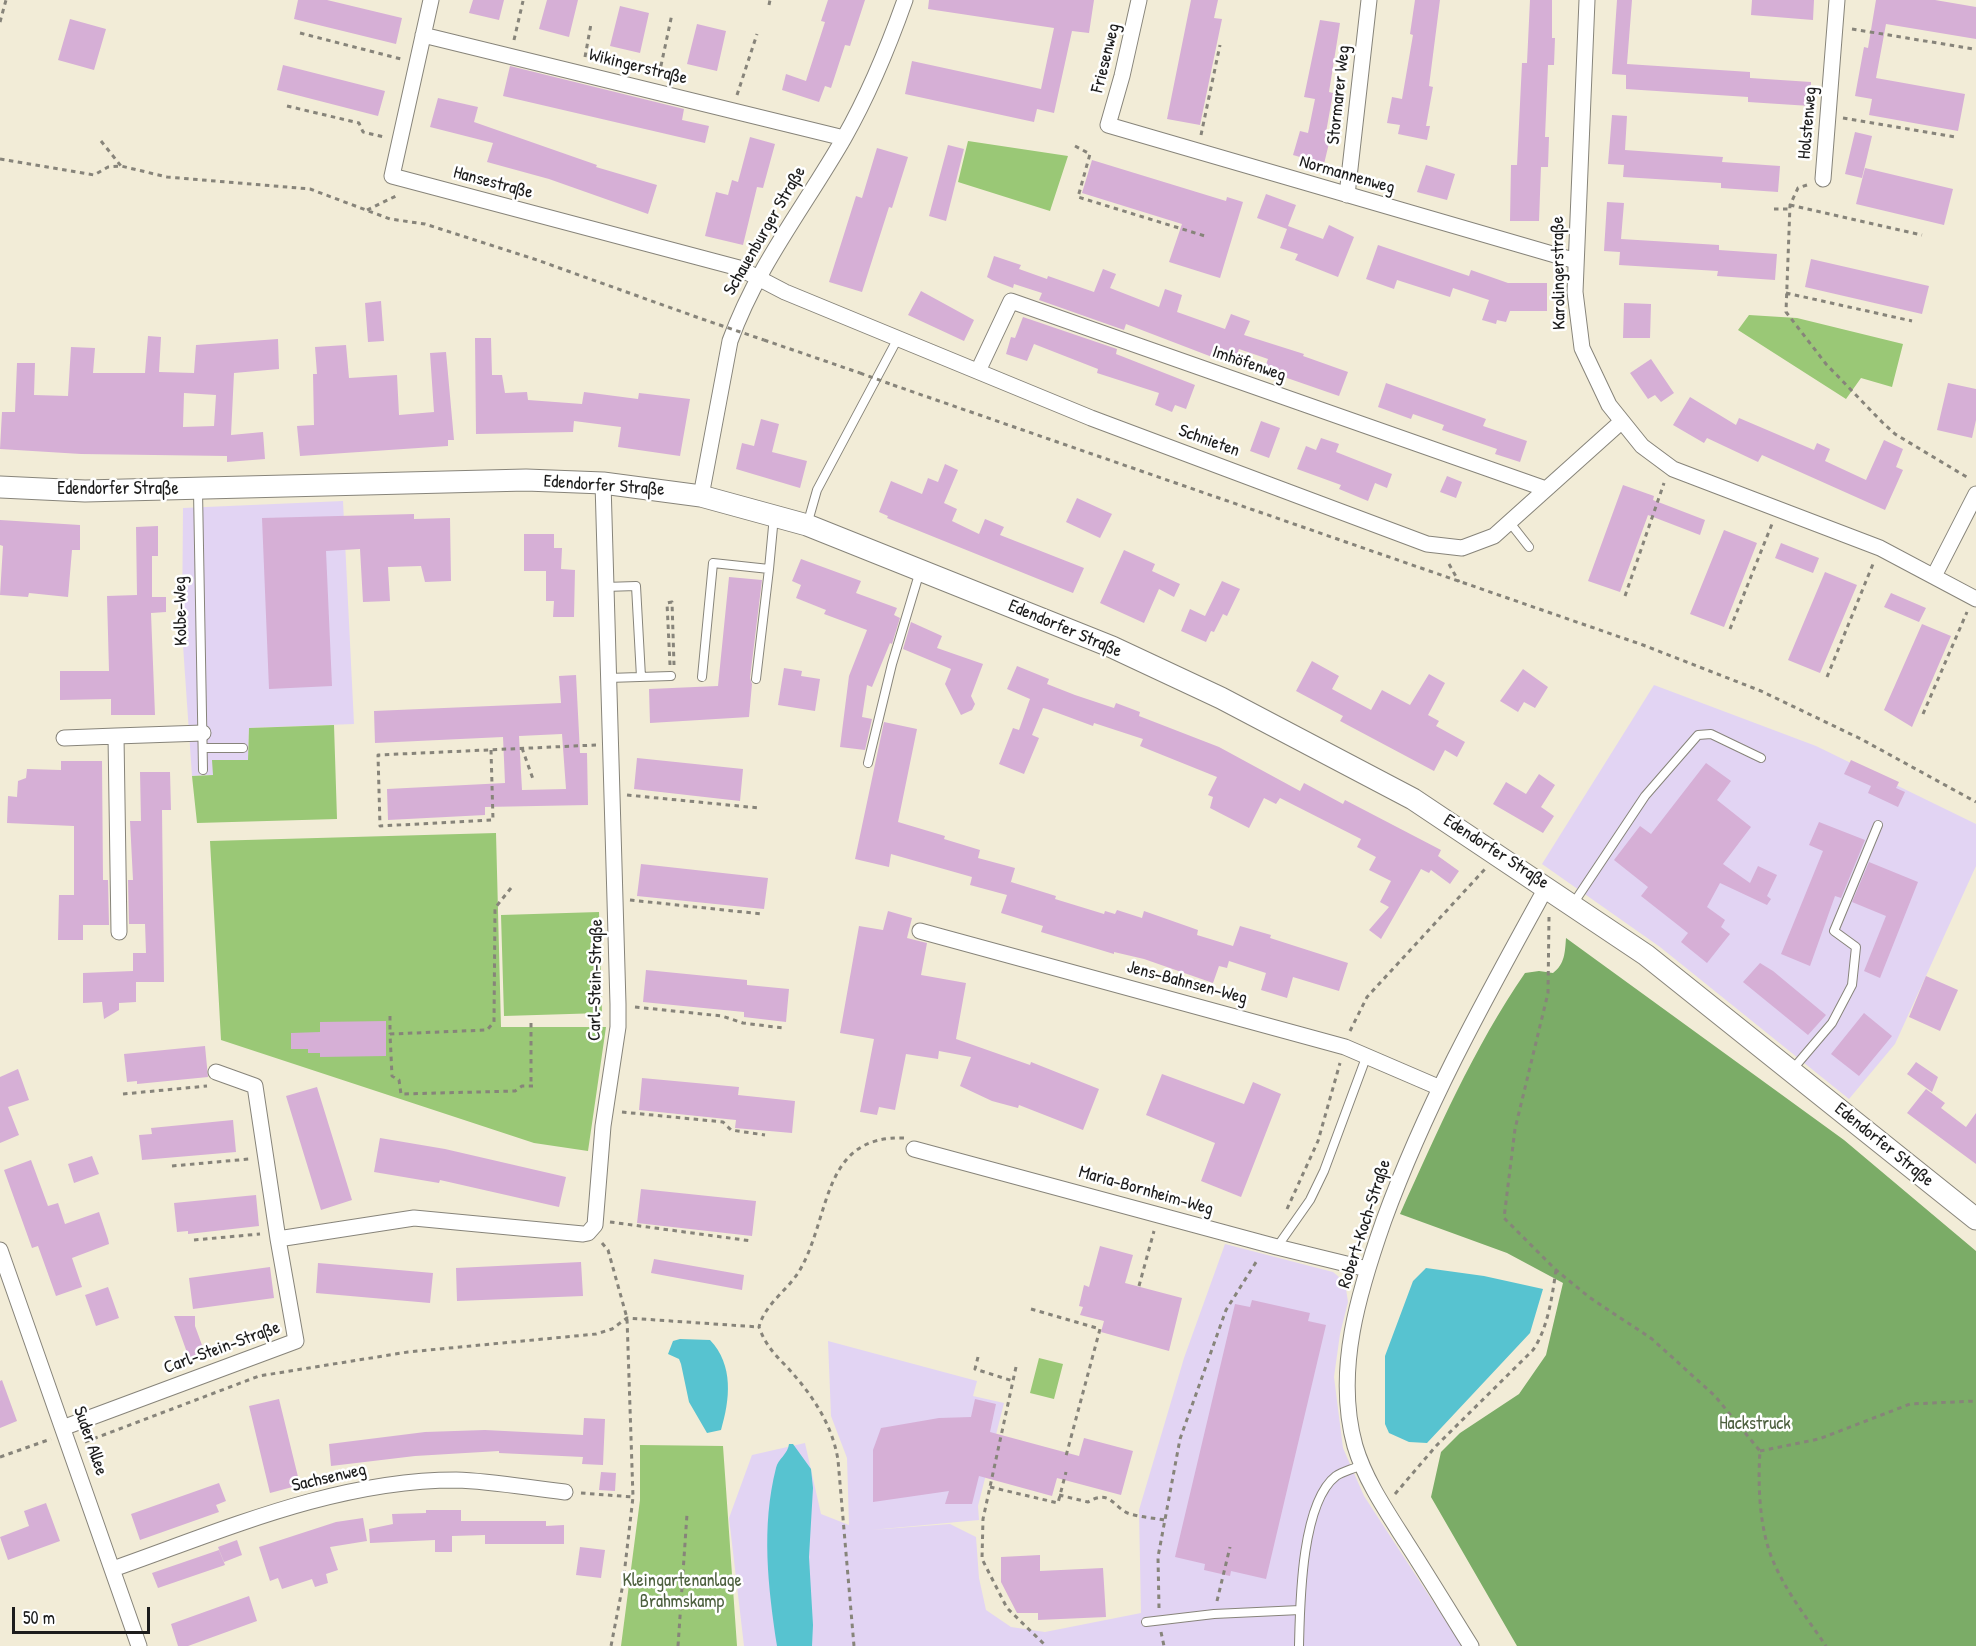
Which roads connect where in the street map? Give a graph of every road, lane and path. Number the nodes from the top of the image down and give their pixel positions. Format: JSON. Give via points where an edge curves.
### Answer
{"nodes":[{"id":1,"x":6,"y":0,"type":"edge"},
{"id":2,"x":431,"y":0,"type":"edge"},
{"id":3,"x":770,"y":0,"type":"edge"},
{"id":4,"x":905,"y":0,"type":"edge"},
{"id":5,"x":1139,"y":0,"type":"edge"},
{"id":6,"x":1369,"y":0,"type":"edge"},
{"id":7,"x":1587,"y":0,"type":"edge"},
{"id":8,"x":1837,"y":0,"type":"edge"},
{"id":9,"x":523,"y":1,"type":"edge"},
{"id":10,"x":769,"y":5,"type":"dead end"},
{"id":11,"x":672,"y":14,"type":"dead end"},
{"id":12,"x":0,"y":22,"type":"edge"},
{"id":13,"x":591,"y":24,"type":"dead end"},
{"id":14,"x":1835,"y":27,"type":"junction"},
{"id":15,"x":300,"y":33,"type":"dead end"},
{"id":16,"x":758,"y":34,"type":"dead end"},
{"id":17,"x":423,"y":35,"type":"junction"},
{"id":18,"x":1220,"y":45,"type":"dead end"},
{"id":19,"x":1974,"y":49,"type":"dead end"},
{"id":20,"x":510,"y":56,"type":"junction"},
{"id":21,"x":417,"y":63,"type":"junction"},
{"id":22,"x":581,"y":74,"type":"junction"},
{"id":23,"x":655,"y":92,"type":"junction"},
{"id":24,"x":286,"y":106,"type":"dead end"},
{"id":25,"x":733,"y":111,"type":"junction"},
{"id":26,"x":1829,"y":115,"type":"junction"},
{"id":27,"x":1108,"y":125,"type":"joint"},
{"id":28,"x":1203,"y":126,"type":"dead end"},
{"id":29,"x":1955,"y":137,"type":"dead end"},
{"id":30,"x":843,"y":138,"type":"junction"},
{"id":31,"x":100,"y":141,"type":"dead end"},
{"id":32,"x":399,"y":141,"type":"junction"},
{"id":33,"x":1075,"y":146,"type":"dead end"},
{"id":34,"x":0,"y":159,"type":"edge"},
{"id":35,"x":121,"y":166,"type":"junction"},
{"id":36,"x":1822,"y":178,"type":"joint"},
{"id":37,"x":422,"y":184,"type":"junction"},
{"id":38,"x":1347,"y":195,"type":"junction"},
{"id":39,"x":1790,"y":207,"type":"junction"},
{"id":40,"x":1774,"y":209,"type":"dead end"},
{"id":41,"x":367,"y":210,"type":"junction"},
{"id":42,"x":1922,"y":235,"type":"dead end"},
{"id":43,"x":1205,"y":236,"type":"dead end"},
{"id":44,"x":1576,"y":261,"type":"junction"},
{"id":45,"x":757,"y":278,"type":"junction"},
{"id":46,"x":1786,"y":293,"type":"junction"},
{"id":47,"x":1912,"y":321,"type":"dead end"},
{"id":48,"x":898,"y":338,"type":"junction"},
{"id":49,"x":978,"y":371,"type":"junction"},
{"id":50,"x":1621,"y":422,"type":"junction"},
{"id":51,"x":1670,"y":467,"type":"junction"},
{"id":52,"x":603,"y":483,"type":"junction"},
{"id":53,"x":1976,"y":483,"type":"edge"},
{"id":54,"x":0,"y":487,"type":"edge"},
{"id":55,"x":198,"y":489,"type":"junction"},
{"id":56,"x":1546,"y":489,"type":"junction"},
{"id":57,"x":1976,"y":494,"type":"edge"},
{"id":58,"x":701,"y":496,"type":"junction"},
{"id":59,"x":1779,"y":509,"type":"junction"},
{"id":60,"x":774,"y":515,"type":"junction"},
{"id":61,"x":1511,"y":524,"type":"junction"},
{"id":62,"x":807,"y":525,"type":"junction"},
{"id":63,"x":1529,"y":547,"type":"dead end"},
{"id":64,"x":1880,"y":548,"type":"junction"},
{"id":65,"x":769,"y":569,"type":"junction"},
{"id":66,"x":921,"y":570,"type":"junction"},
{"id":67,"x":1934,"y":576,"type":"junction"},
{"id":68,"x":605,"y":587,"type":"junction"},
{"id":69,"x":1625,"y":596,"type":"dead end"},
{"id":70,"x":1975,"y":598,"type":"edge"},
{"id":71,"x":1730,"y":629,"type":"dead end"},
{"id":72,"x":702,"y":673,"type":"joint"},
{"id":73,"x":641,"y":676,"type":"junction"},
{"id":74,"x":671,"y":676,"type":"joint"},
{"id":75,"x":1827,"y":677,"type":"dead end"},
{"id":76,"x":607,"y":678,"type":"junction"},
{"id":77,"x":756,"y":679,"type":"dead end"},
{"id":78,"x":1923,"y":714,"type":"dead end"},
{"id":79,"x":116,"y":736,"type":"junction"},
{"id":80,"x":64,"y":738,"type":"dead end"},
{"id":81,"x":203,"y":740,"type":"junction"},
{"id":82,"x":610,"y":745,"type":"junction"},
{"id":83,"x":243,"y":748,"type":"dead end"},
{"id":84,"x":522,"y":748,"type":"junction"},
{"id":85,"x":491,"y":750,"type":"junction"},
{"id":86,"x":1761,"y":758,"type":"dead end"},
{"id":87,"x":868,"y":763,"type":"dead end"},
{"id":88,"x":203,"y":770,"type":"dead end"},
{"id":89,"x":534,"y":779,"type":"dead end"},
{"id":90,"x":633,"y":796,"type":"dead end"},
{"id":91,"x":1976,"y":802,"type":"edge"},
{"id":92,"x":759,"y":808,"type":"dead end"},
{"id":93,"x":1878,"y":825,"type":"dead end"},
{"id":94,"x":1547,"y":886,"type":"junction"},
{"id":95,"x":511,"y":888,"type":"dead end"},
{"id":96,"x":640,"y":901,"type":"dead end"},
{"id":97,"x":1573,"y":904,"type":"junction"},
{"id":98,"x":762,"y":914,"type":"dead end"},
{"id":99,"x":920,"y":931,"type":"dead end"},
{"id":100,"x":119,"y":932,"type":"dead end"},
{"id":101,"x":618,"y":1004,"type":"junction"},
{"id":102,"x":390,"y":1016,"type":"dead end"},
{"id":103,"x":531,"y":1023,"type":"dead end"},
{"id":104,"x":783,"y":1028,"type":"dead end"},
{"id":105,"x":390,"y":1034,"type":"junction"},
{"id":106,"x":1367,"y":1055,"type":"junction"},
{"id":107,"x":1791,"y":1071,"type":"junction"},
{"id":108,"x":216,"y":1072,"type":"joint"},
{"id":109,"x":1438,"y":1087,"type":"junction"},
{"id":110,"x":123,"y":1094,"type":"dead end"},
{"id":111,"x":605,"y":1111,"type":"junction"},
{"id":112,"x":765,"y":1135,"type":"dead end"},
{"id":113,"x":914,"y":1149,"type":"joint"},
{"id":114,"x":266,"y":1158,"type":"junction"},
{"id":115,"x":172,"y":1166,"type":"dead end"},
{"id":116,"x":1159,"y":1215,"type":"junction"},
{"id":117,"x":1976,"y":1219,"type":"edge"},
{"id":118,"x":594,"y":1225,"type":"junction"},
{"id":119,"x":278,"y":1236,"type":"junction"},
{"id":120,"x":194,"y":1240,"type":"dead end"},
{"id":121,"x":752,"y":1241,"type":"dead end"},
{"id":122,"x":1272,"y":1246,"type":"junction"},
{"id":123,"x":0,"y":1250,"type":"edge"},
{"id":124,"x":1367,"y":1269,"type":"junction"},
{"id":125,"x":1556,"y":1270,"type":"junction"},
{"id":126,"x":1139,"y":1286,"type":"dead end"},
{"id":127,"x":1031,"y":1309,"type":"dead end"},
{"id":128,"x":627,"y":1318,"type":"junction"},
{"id":129,"x":759,"y":1327,"type":"junction"},
{"id":130,"x":978,"y":1357,"type":"dead end"},
{"id":131,"x":1016,"y":1367,"type":"dead end"},
{"id":132,"x":1013,"y":1381,"type":"junction"},
{"id":133,"x":1976,"y":1401,"type":"edge"},
{"id":134,"x":66,"y":1432,"type":"junction"},
{"id":135,"x":1760,"y":1451,"type":"junction"},
{"id":136,"x":0,"y":1456,"type":"edge"},
{"id":137,"x":1066,"y":1456,"type":"dead end"},
{"id":138,"x":1362,"y":1465,"type":"junction"},
{"id":139,"x":1066,"y":1472,"type":"dead end"},
{"id":140,"x":990,"y":1487,"type":"junction"},
{"id":141,"x":565,"y":1492,"type":"joint"},
{"id":142,"x":1059,"y":1494,"type":"junction"},
{"id":143,"x":633,"y":1497,"type":"junction"},
{"id":144,"x":1384,"y":1507,"type":"junction"},
{"id":145,"x":687,"y":1514,"type":"dead end"},
{"id":146,"x":1164,"y":1521,"type":"junction"},
{"id":147,"x":1230,"y":1547,"type":"dead end"},
{"id":148,"x":112,"y":1569,"type":"junction"},
{"id":149,"x":1300,"y":1610,"type":"junction"},
{"id":150,"x":1214,"y":1614,"type":"junction"},
{"id":151,"x":1159,"y":1620,"type":"junction"},
{"id":152,"x":1146,"y":1622,"type":"dead end"},
{"id":153,"x":140,"y":1646,"type":"edge"},
{"id":154,"x":611,"y":1646,"type":"edge"},
{"id":155,"x":678,"y":1646,"type":"edge"},
{"id":156,"x":854,"y":1646,"type":"edge"},
{"id":157,"x":1046,"y":1646,"type":"edge"},
{"id":158,"x":1299,"y":1646,"type":"edge"},
{"id":159,"x":1471,"y":1646,"type":"edge"},
{"id":160,"x":1826,"y":1646,"type":"edge"}],
"edges":[{"from":1,"to":12,"type":"path"},
{"from":2,"to":17,"type":"street","name":"Hansestraße"},
{"from":3,"to":10,"type":"path"},
{"from":4,"to":30,"type":"street","name":"Schauenburger Straße","via":[[876,76]]},
{"from":5,"to":27,"type":"street","name":"Friesenweg"},
{"from":6,"to":38,"type":"street","name":"Stormarer Weg"},
{"from":7,"to":44,"type":"street","name":"Karolingerstraße"},
{"from":8,"to":14,"type":"street","name":"Holstenweg"},
{"from":9,"to":20,"type":"path"},
{"from":11,"to":23,"type":"path"},
{"from":13,"to":22,"type":"path"},
{"from":14,"to":19,"type":"path"},
{"from":14,"to":26,"type":"street","name":"Holstenweg"},
{"from":15,"to":21,"type":"path"},
{"from":16,"to":25,"type":"path"},
{"from":17,"to":20,"type":"street","name":"Wikingerstraße"},
{"from":17,"to":21,"type":"street","name":"Hansestraße"},
{"from":18,"to":28,"type":"path"},
{"from":20,"to":22,"type":"street","name":"Wikingerstraße"},
{"from":21,"to":32,"type":"street","name":"Hansestraße"},
{"from":22,"to":23,"type":"street","name":"Wikingerstraße"},
{"from":23,"to":25,"type":"street","name":"Wikingerstraße"},
{"from":24,"to":32,"type":"path","via":[[359,123],[363,132]]},
{"from":25,"to":30,"type":"street","name":"Wikingerstraße"},
{"from":26,"to":29,"type":"path"},
{"from":26,"to":36,"type":"street","name":"Holstenweg"},
{"from":27,"to":38,"type":"street","name":"Normannenweg"},
{"from":30,"to":45,"type":"street","name":"Schauenburger Straße"},
{"from":31,"to":35,"type":"path"},
{"from":32,"to":37,"type":"street","name":"Hansestraße","via":[[392,176]]},
{"from":33,"to":43,"type":"path","via":[[1090,154],[1078,196]]},
{"from":34,"to":35,"type":"path","via":[[94,175],[108,167]]},
{"from":35,"to":41,"type":"path","via":[[166,177],[310,189]]},
{"from":36,"to":39,"type":"path","name":"Holstenweg","via":[[1798,188]]},
{"from":37,"to":41,"type":"path"},
{"from":37,"to":45,"type":"street","name":"Hansestraße","via":[[739,268]]},
{"from":38,"to":44,"type":"street","name":"Normannenweg"},
{"from":39,"to":40,"type":"path"},
{"from":39,"to":42,"type":"path"},
{"from":39,"to":46,"type":"path"},
{"from":41,"to":91,"type":"path","bridge":true,"via":[[455,233],[1643,645],[1761,691],[1862,739]]},
{"from":44,"to":50,"type":"street","name":"Karolingerstraße","via":[[1577,320],[1582,348],[1596,381]]},
{"from":45,"to":48,"type":"street","name":"Schnieten"},
{"from":45,"to":58,"type":"street","name":"Schauenburger Straße","via":[[730,340]]},
{"from":46,"to":47,"type":"path"},
{"from":46,"to":53,"type":"path","via":[[1786,312],[1826,364],[1882,422]]},
{"from":48,"to":49,"type":"street","name":"Schnieten"},
{"from":48,"to":62,"type":"lane","via":[[817,490]]},
{"from":49,"to":56,"type":"street","name":"Imhöfenweg","via":[[1011,302]]},
{"from":49,"to":61,"type":"street","name":"Schnieten","via":[[1091,418],[1427,544],[1470,547]]},
{"from":50,"to":51,"type":"street","name":"Karolingerstraße","via":[[1642,446]]},
{"from":50,"to":56,"type":"street","name":"Schnieten"},
{"from":51,"to":59,"type":"street","name":"Karolingerstraße"},
{"from":51,"to":69,"type":"path"},
{"from":52,"to":55,"type":"street","name":"Edendorfer Straße","via":[[526,480]]},
{"from":52,"to":58,"type":"street","name":"Edendorfer Straße"},
{"from":52,"to":68,"type":"street","name":"Carl-Stein-Straße"},
{"from":54,"to":55,"type":"street","name":"Edendorfer Straße","via":[[85,491]]},
{"from":55,"to":81,"type":"lane","name":"Kolbe-Weg"},
{"from":56,"to":61,"type":"street","name":"Schnieten"},
{"from":57,"to":67,"type":"street"},
{"from":58,"to":60,"type":"street","name":"Edendorfer Straße"},
{"from":59,"to":64,"type":"street","name":"Karolingerstraße"},
{"from":59,"to":71,"type":"path"},
{"from":60,"to":62,"type":"street","name":"Edendorfer Straße"},
{"from":60,"to":65,"type":"lane"},
{"from":61,"to":63,"type":"lane"},
{"from":62,"to":66,"type":"street","name":"Edendorfer Straße"},
{"from":64,"to":67,"type":"street","name":"Karolingerstraße"},
{"from":64,"to":75,"type":"path"},
{"from":65,"to":72,"type":"lane","via":[[713,563]]},
{"from":65,"to":77,"type":"lane"},
{"from":66,"to":87,"type":"lane","via":[[892,664]]},
{"from":66,"to":94,"type":"street","name":"Edendorfer Straße","via":[[1112,647],[1221,698],[1413,799]]},
{"from":67,"to":70,"type":"street","name":"Karolingerstraße"},
{"from":68,"to":73,"type":"lane","via":[[636,586]]},
{"from":68,"to":76,"type":"street","name":"Carl-Stein-Straße"},
{"from":70,"to":78,"type":"path"},
{"from":72,"to":74,"type":"path","via":[[674,669],[672,602],[667,603]]},
{"from":73,"to":74,"type":"lane"},
{"from":73,"to":76,"type":"lane"},
{"from":76,"to":82,"type":"street","name":"Carl-Stein-Straße"},
{"from":79,"to":80,"type":"street"},
{"from":79,"to":81,"type":"street"},
{"from":79,"to":100,"type":"street"},
{"from":81,"to":83,"type":"lane"},
{"from":81,"to":88,"type":"lane","name":"Kolbe-Weg"},
{"from":82,"to":84,"type":"path"},
{"from":82,"to":101,"type":"street","name":"Carl-Stein-Straße"},
{"from":84,"to":85,"type":"path"},
{"from":84,"to":89,"type":"path"},
{"from":85,"to":85,"type":"path","via":[[378,755],[380,826],[493,820]]},
{"from":86,"to":97,"type":"lane","via":[[1711,734],[1698,735],[1645,795]]},
{"from":90,"to":92,"type":"path"},
{"from":93,"to":107,"type":"lane","via":[[1834,931],[1856,947],[1852,985],[1832,1023]]},
{"from":94,"to":97,"type":"street","name":"Edendorfer Straße"},
{"from":94,"to":109,"type":"street","name":"Robert-Koch-Straße"},
{"from":94,"to":125,"type":"path","via":[[1548,993],[1515,1128],[1504,1218]]},
{"from":95,"to":105,"type":"path","via":[[495,908],[491,1028]]},
{"from":96,"to":98,"type":"path"},
{"from":97,"to":107,"type":"street","name":"Edendorfer Straße","via":[[1646,955]]},
{"from":99,"to":106,"type":"street","name":"Jens-Bahnsen-Weg"},
{"from":101,"to":104,"type":"path","via":[[722,1016]]},
{"from":101,"to":111,"type":"street","name":"Carl-Stein-Straße"},
{"from":102,"to":105,"type":"path"},
{"from":103,"to":105,"type":"path","via":[[532,1086],[515,1091],[401,1094],[399,1080],[392,1076]]},
{"from":106,"to":109,"type":"street","name":"Jens-Bahnsen-Weg"},
{"from":106,"to":122,"type":"lane","via":[[1310,1200]]},
{"from":107,"to":117,"type":"street","name":"Edendorfer Straße"},
{"from":108,"to":110,"type":"path","via":[[209,1086]]},
{"from":108,"to":114,"type":"street","name":"Carl-Stein-Straße","via":[[255,1086]]},
{"from":109,"to":124,"type":"street","name":"Robert-Koch-Straße"},
{"from":111,"to":112,"type":"path","via":[[723,1122],[731,1130]]},
{"from":111,"to":118,"type":"street","name":"Carl-Stein-Straße"},
{"from":113,"to":116,"type":"street","name":"Maria-Bornheim-Weg"},
{"from":113,"to":129,"type":"path","via":[[911,1139],[883,1138],[862,1144],[847,1157],[833,1179],[807,1258],[790,1285],[765,1311]]},
{"from":114,"to":115,"type":"path"},
{"from":114,"to":119,"type":"street","name":"Carl-Stein-Straße"},
{"from":116,"to":122,"type":"street","name":"Maria-Bornheim-Weg"},
{"from":116,"to":126,"type":"path"},
{"from":118,"to":119,"type":"street","via":[[583,1234],[414,1218]]},
{"from":118,"to":121,"type":"path"},
{"from":118,"to":128,"type":"path","via":[[608,1250]]},
{"from":119,"to":120,"type":"path"},
{"from":119,"to":134,"type":"street","name":"Carl-Stein-Straße","via":[[296,1341]]},
{"from":122,"to":124,"type":"street","name":"Maria-Bornheim-Weg"},
{"from":122,"to":146,"type":"path","via":[[1226,1310],[1180,1439]]},
{"from":123,"to":134,"type":"street","name":"Suder Allee"},
{"from":124,"to":138,"type":"street","name":"Robert-Koch-Straße","via":[[1349,1350],[1346,1395]]},
{"from":125,"to":135,"type":"path","via":[[1652,1339],[1715,1396]]},
{"from":125,"to":144,"type":"path","via":[[1548,1313],[1533,1350],[1436,1446]]},
{"from":127,"to":137,"type":"path","via":[[1100,1329]]},
{"from":128,"to":129,"type":"path"},
{"from":128,"to":134,"type":"path","via":[[596,1334],[408,1352],[258,1376],[88,1443]]},
{"from":128,"to":143,"type":"path"},
{"from":129,"to":156,"type":"path","via":[[768,1347],[816,1404],[832,1433],[838,1460]]},
{"from":130,"to":132,"type":"path","via":[[975,1369]]},
{"from":131,"to":132,"type":"path"},
{"from":132,"to":140,"type":"path"},
{"from":133,"to":135,"type":"path","via":[[1910,1404],[1819,1439]]},
{"from":134,"to":136,"type":"path"},
{"from":134,"to":148,"type":"street","name":"Suder Allee"},
{"from":135,"to":160,"type":"path","via":[[1758,1479],[1768,1547],[1793,1598]]},
{"from":138,"to":144,"type":"street","name":"Robert-Koch-Straße"},
{"from":138,"to":149,"type":"lane","via":[[1336,1476],[1317,1500]]},
{"from":139,"to":142,"type":"path"},
{"from":140,"to":142,"type":"path","via":[[1058,1503]]},
{"from":140,"to":157,"type":"path","via":[[982,1519],[982,1559],[1007,1608]]},
{"from":141,"to":143,"type":"path"},
{"from":141,"to":148,"type":"street","name":"Sachsenweg","via":[[456,1480],[385,1485],[285,1508]]},
{"from":142,"to":146,"type":"path","via":[[1088,1502],[1104,1498],[1117,1502],[1127,1513]]},
{"from":143,"to":154,"type":"path"},
{"from":144,"to":159,"type":"street","name":"Robert-Koch-Straße"},
{"from":145,"to":155,"type":"path"},
{"from":146,"to":151,"type":"path","via":[[1158,1557]]},
{"from":147,"to":150,"type":"path"},
{"from":148,"to":153,"type":"street","name":"Suder Allee"},
{"from":149,"to":150,"type":"lane"},
{"from":149,"to":158,"type":"lane"},
{"from":150,"to":151,"type":"lane"},
{"from":151,"to":152,"type":"lane"}]}
